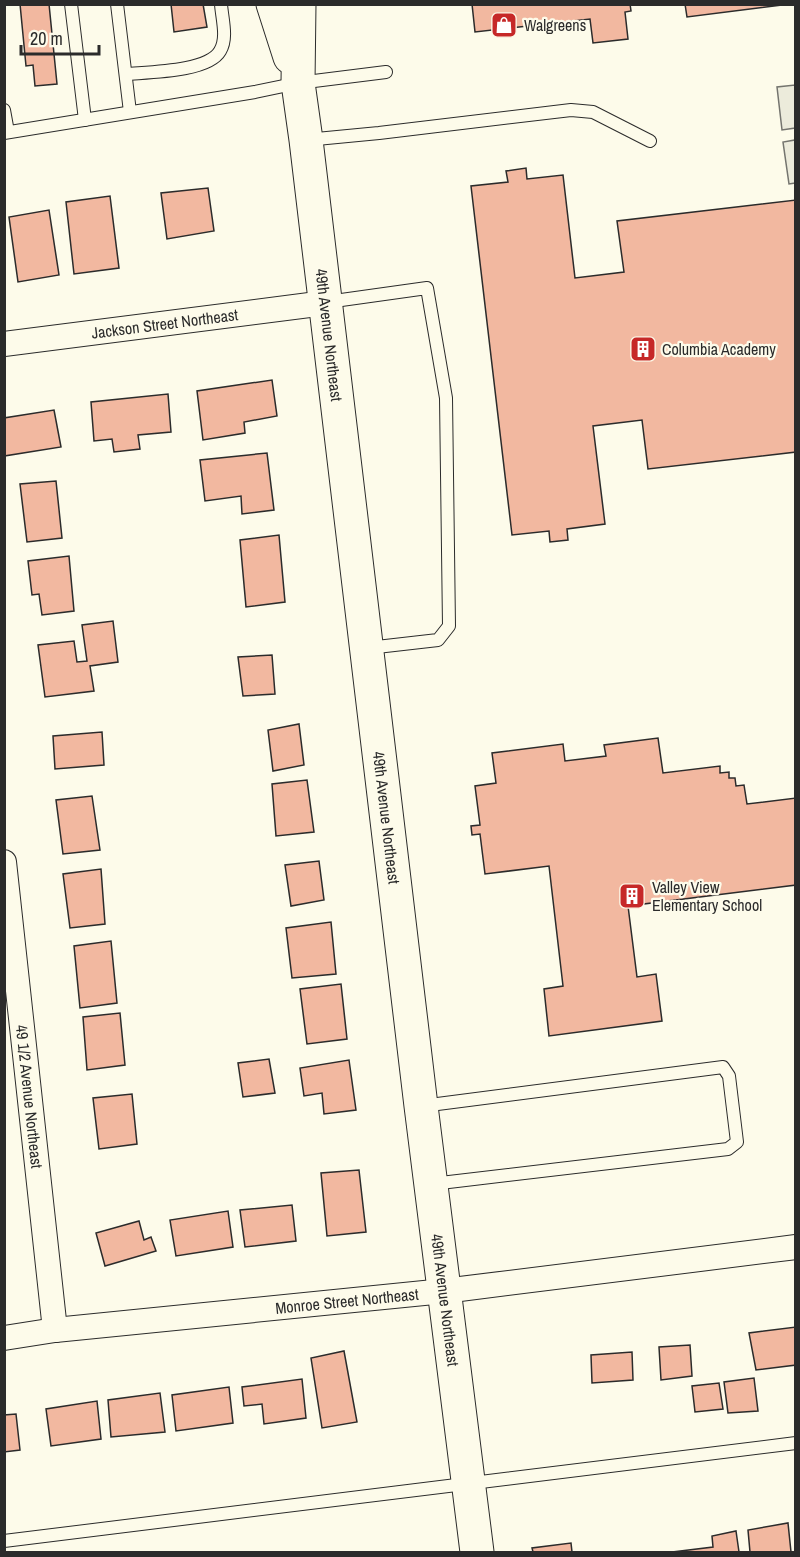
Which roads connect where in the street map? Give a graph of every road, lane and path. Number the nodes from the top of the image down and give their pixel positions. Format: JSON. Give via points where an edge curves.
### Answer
{"nodes":[{"id":1,"x":71,"y":4,"type":"edge"},
{"id":2,"x":117,"y":4,"type":"edge"},
{"id":3,"x":221,"y":4,"type":"edge"},
{"id":4,"x":273,"y":4,"type":"edge"},
{"id":5,"x":299,"y":4,"type":"edge"},
{"id":6,"x":386,"y":72,"type":"dead end"},
{"id":7,"x":126,"y":74,"type":"junction"},
{"id":8,"x":298,"y":83,"type":"junction"},
{"id":9,"x":4,"y":110,"type":"edge"},
{"id":10,"x":130,"y":112,"type":"junction"},
{"id":11,"x":85,"y":120,"type":"junction"},
{"id":12,"x":6,"y":132,"type":"edge"},
{"id":13,"x":306,"y":140,"type":"junction"},
{"id":14,"x":650,"y":141,"type":"dead end"},
{"id":15,"x":325,"y":303,"type":"junction"},
{"id":16,"x":4,"y":344,"type":"edge"},
{"id":17,"x":367,"y":648,"type":"junction"},
{"id":18,"x":4,"y":862,"type":"edge"},
{"id":19,"x":421,"y":1106,"type":"junction"},
{"id":20,"x":430,"y":1184,"type":"junction"},
{"id":21,"x":795,"y":1247,"type":"edge"},
{"id":22,"x":444,"y":1290,"type":"junction"},
{"id":23,"x":55,"y":1330,"type":"junction"},
{"id":24,"x":4,"y":1338,"type":"edge"},
{"id":25,"x":795,"y":1443,"type":"edge"},
{"id":26,"x":469,"y":1483,"type":"junction"},
{"id":27,"x":4,"y":1541,"type":"edge"},
{"id":28,"x":477,"y":1552,"type":"edge"}],
"edges":[{"from":1,"to":11,"type":"lane"},
{"from":2,"to":7,"type":"lane"},
{"from":3,"to":7,"type":"lane","via":[[224,38],[220,52],[208,62]]},
{"from":4,"to":8,"type":"street","name":"49th Avenue Northeast"},
{"from":5,"to":8,"type":"street","name":"49th Avenue Northeast"},
{"from":6,"to":8,"type":"lane"},
{"from":7,"to":10,"type":"lane"},
{"from":8,"to":10,"type":"lane"},
{"from":8,"to":13,"type":"street","name":"49th Avenue Northeast"},
{"from":9,"to":12,"type":"lane"},
{"from":10,"to":11,"type":"lane"},
{"from":11,"to":12,"type":"lane"},
{"from":13,"to":14,"type":"lane","via":[[571,110],[594,112]]},
{"from":13,"to":15,"type":"street","name":"49th Avenue Northeast"},
{"from":15,"to":16,"type":"street","name":"Jackson Street Northeast"},
{"from":15,"to":17,"type":"street","name":"49th Avenue Northeast"},
{"from":15,"to":17,"type":"lane","via":[[427,288],[446,398],[449,626],[438,640]]},
{"from":17,"to":19,"type":"street","name":"49th Avenue Northeast"},
{"from":18,"to":23,"type":"street","name":"49 1/2 Avenue Northeast"},
{"from":19,"to":20,"type":"street","name":"49th Avenue Northeast"},
{"from":19,"to":20,"type":"lane","via":[[723,1067],[729,1076],[737,1142],[728,1149]]},
{"from":20,"to":22,"type":"street","name":"49th Avenue Northeast"},
{"from":21,"to":22,"type":"street","name":"Monroe Street Northeast"},
{"from":22,"to":23,"type":"street","name":"Monroe Street Northeast"},
{"from":22,"to":26,"type":"street","name":"49th Avenue Northeast"},
{"from":23,"to":24,"type":"street","name":"Monroe Street Northeast"},
{"from":25,"to":26,"type":"lane"},
{"from":26,"to":27,"type":"lane"},
{"from":26,"to":28,"type":"street","name":"49th Avenue Northeast"}]}
